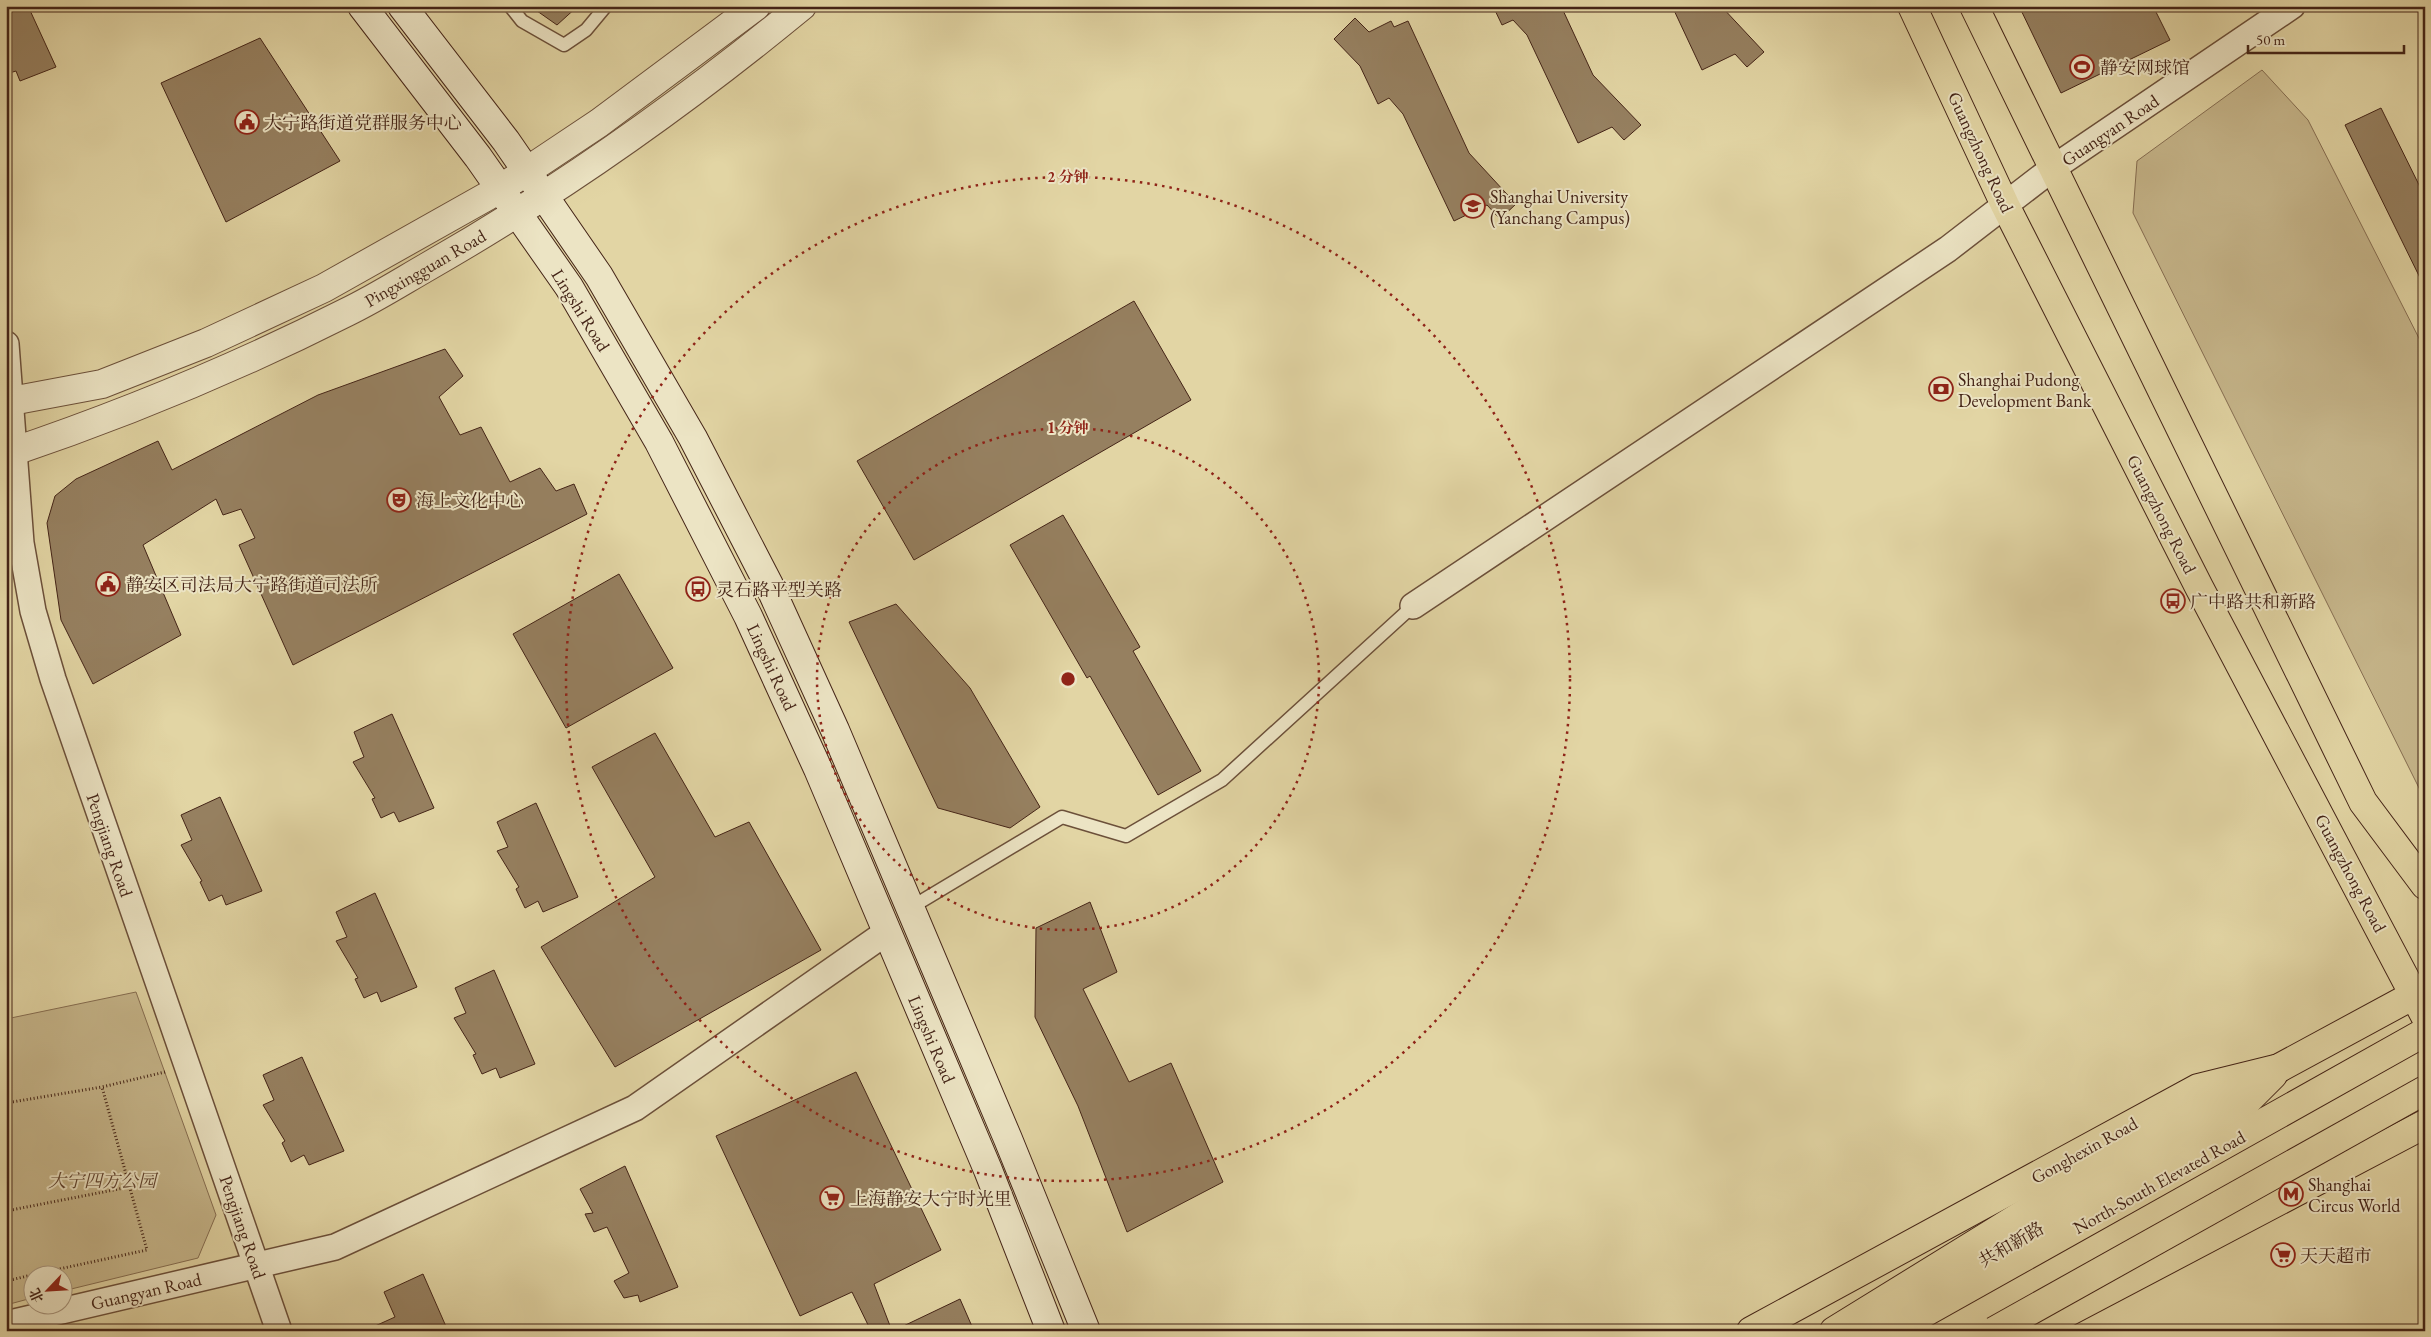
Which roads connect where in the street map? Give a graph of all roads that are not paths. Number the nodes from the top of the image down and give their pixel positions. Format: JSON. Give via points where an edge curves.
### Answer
{"nodes":[{"id":1,"x":362,"y":6,"type":"edge"},
{"id":2,"x":402,"y":6,"type":"edge"},
{"id":3,"x":510,"y":6,"type":"edge"},
{"id":4,"x":606,"y":6,"type":"edge"},
{"id":5,"x":756,"y":6,"type":"edge"},
{"id":6,"x":802,"y":6,"type":"edge"},
{"id":7,"x":1912,"y":6,"type":"edge"},
{"id":8,"x":1974,"y":6,"type":"edge"},
{"id":9,"x":2292,"y":6,"type":"edge"},
{"id":10,"x":2053,"y":168,"type":"junction"},
{"id":11,"x":527,"y":171,"type":"junction"},
{"id":12,"x":500,"y":189,"type":"junction"},
{"id":13,"x":544,"y":196,"type":"junction"},
{"id":14,"x":2005,"y":205,"type":"junction"},
{"id":15,"x":518,"y":214,"type":"junction"},
{"id":16,"x":6,"y":344,"type":"edge"},
{"id":17,"x":8,"y":402,"type":"edge"},
{"id":18,"x":10,"y":453,"type":"edge"},
{"id":19,"x":1413,"y":606,"type":"joint"},
{"id":20,"x":2425,"y":885,"type":"edge"},
{"id":21,"x":910,"y":908,"type":"junction"},
{"id":22,"x":887,"y":932,"type":"junction"},
{"id":23,"x":2421,"y":1000,"type":"edge"},
{"id":24,"x":2425,"y":1032,"type":"edge"},
{"id":25,"x":2279,"y":1068,"type":"junction"},
{"id":26,"x":2425,"y":1090,"type":"edge"},
{"id":27,"x":2425,"y":1124,"type":"edge"},
{"id":28,"x":257,"y":1266,"type":"junction"},
{"id":29,"x":6,"y":1324,"type":"edge"},
{"id":30,"x":280,"y":1331,"type":"edge"},
{"id":31,"x":1051,"y":1331,"type":"edge"},
{"id":32,"x":1086,"y":1331,"type":"edge"},
{"id":33,"x":1750,"y":1331,"type":"edge"},
{"id":34,"x":1834,"y":1331,"type":"edge"},
{"id":35,"x":1862,"y":1331,"type":"edge"},
{"id":36,"x":1892,"y":1331,"type":"edge"},
{"id":37,"x":1994,"y":1331,"type":"edge"},
{"id":38,"x":2032,"y":1331,"type":"edge"}],
"edges":[{"from":1,"to":12,"type":"main road","name":"Lingshi Road"},
{"from":2,"to":11,"type":"main road","name":"Lingshi Road"},
{"from":3,"to":4,"type":"lane","via":[[522,21],[564,45],[586,30]]},
{"from":5,"to":11,"type":"main road","name":"Pingxingguan Road","via":[[599,123]]},
{"from":6,"to":13,"type":"main road","name":"Pingxingguan Road","via":[[733,63]]},
{"from":7,"to":14,"type":"main road","name":"Guangzhong Road"},
{"from":8,"to":10,"type":"main road"},
{"from":9,"to":10,"type":"street","name":"Guangyan Road"},
{"from":10,"to":14,"type":"street","name":"Guangyan Road"},
{"from":10,"to":20,"type":"main road","via":[[2363,802]]},
{"from":11,"to":12,"type":"main road","name":"Pingxingguan Road"},
{"from":11,"to":13,"type":"main road","name":"Lingshi Road"},
{"from":12,"to":15,"type":"main road","name":"Lingshi Road"},
{"from":12,"to":17,"type":"main road","name":"Pingxingguan Road","via":[[324,288],[206,343],[102,384]]},
{"from":13,"to":15,"type":"main road","name":"Pingxingguan Road"},
{"from":13,"to":21,"type":"main road","name":"Lingshi Road","via":[[599,276],[673,404],[769,585]]},
{"from":14,"to":19,"type":"street","name":"Guangyan Road","via":[[1948,249]]},
{"from":14,"to":23,"type":"main road","name":"Guangzhong Road","via":[[2199,587]]},
{"from":15,"to":18,"type":"main road","name":"Pingxingguan Road","via":[[348,312],[234,365]]},
{"from":15,"to":22,"type":"main road","name":"Lingshi Road","via":[[569,287],[659,442],[748,616]]},
{"from":16,"to":17,"type":"street","name":"Pengjiang Road"},
{"from":17,"to":18,"type":"street","name":"Pengjiang Road"},
{"from":18,"to":28,"type":"street","name":"Pengjiang Road","via":[[33,611],[53,679]]},
{"from":19,"to":21,"type":"lane","via":[[1222,780],[1126,836],[1062,817]]},
{"from":21,"to":32,"type":"main road","name":"Lingshi Road"},
{"from":22,"to":28,"type":"street","name":"Guangyan Road","via":[[635,1108],[335,1247]]},
{"from":22,"to":31,"type":"main road","name":"Lingshi Road","via":[[988,1170]]},
{"from":23,"to":25,"type":"main road","name":"Gonghexin Road"},
{"from":24,"to":36,"type":"main road","name":"North-South Elevated Road"},
{"from":25,"to":33,"type":"main road","name":"Gonghexin Road","via":[[2198,1088]]},
{"from":25,"to":34,"type":"main road","via":[[2098,1168]]},
{"from":25,"to":35,"type":"main road","name":"共和新路","via":[[2240,1109]]},
{"from":26,"to":37,"type":"main road","bridge":true},
{"from":27,"to":38,"type":"main road"},
{"from":28,"to":29,"type":"street","name":"Guangyan Road"},
{"from":28,"to":30,"type":"street","name":"Pengjiang Road"}]}
